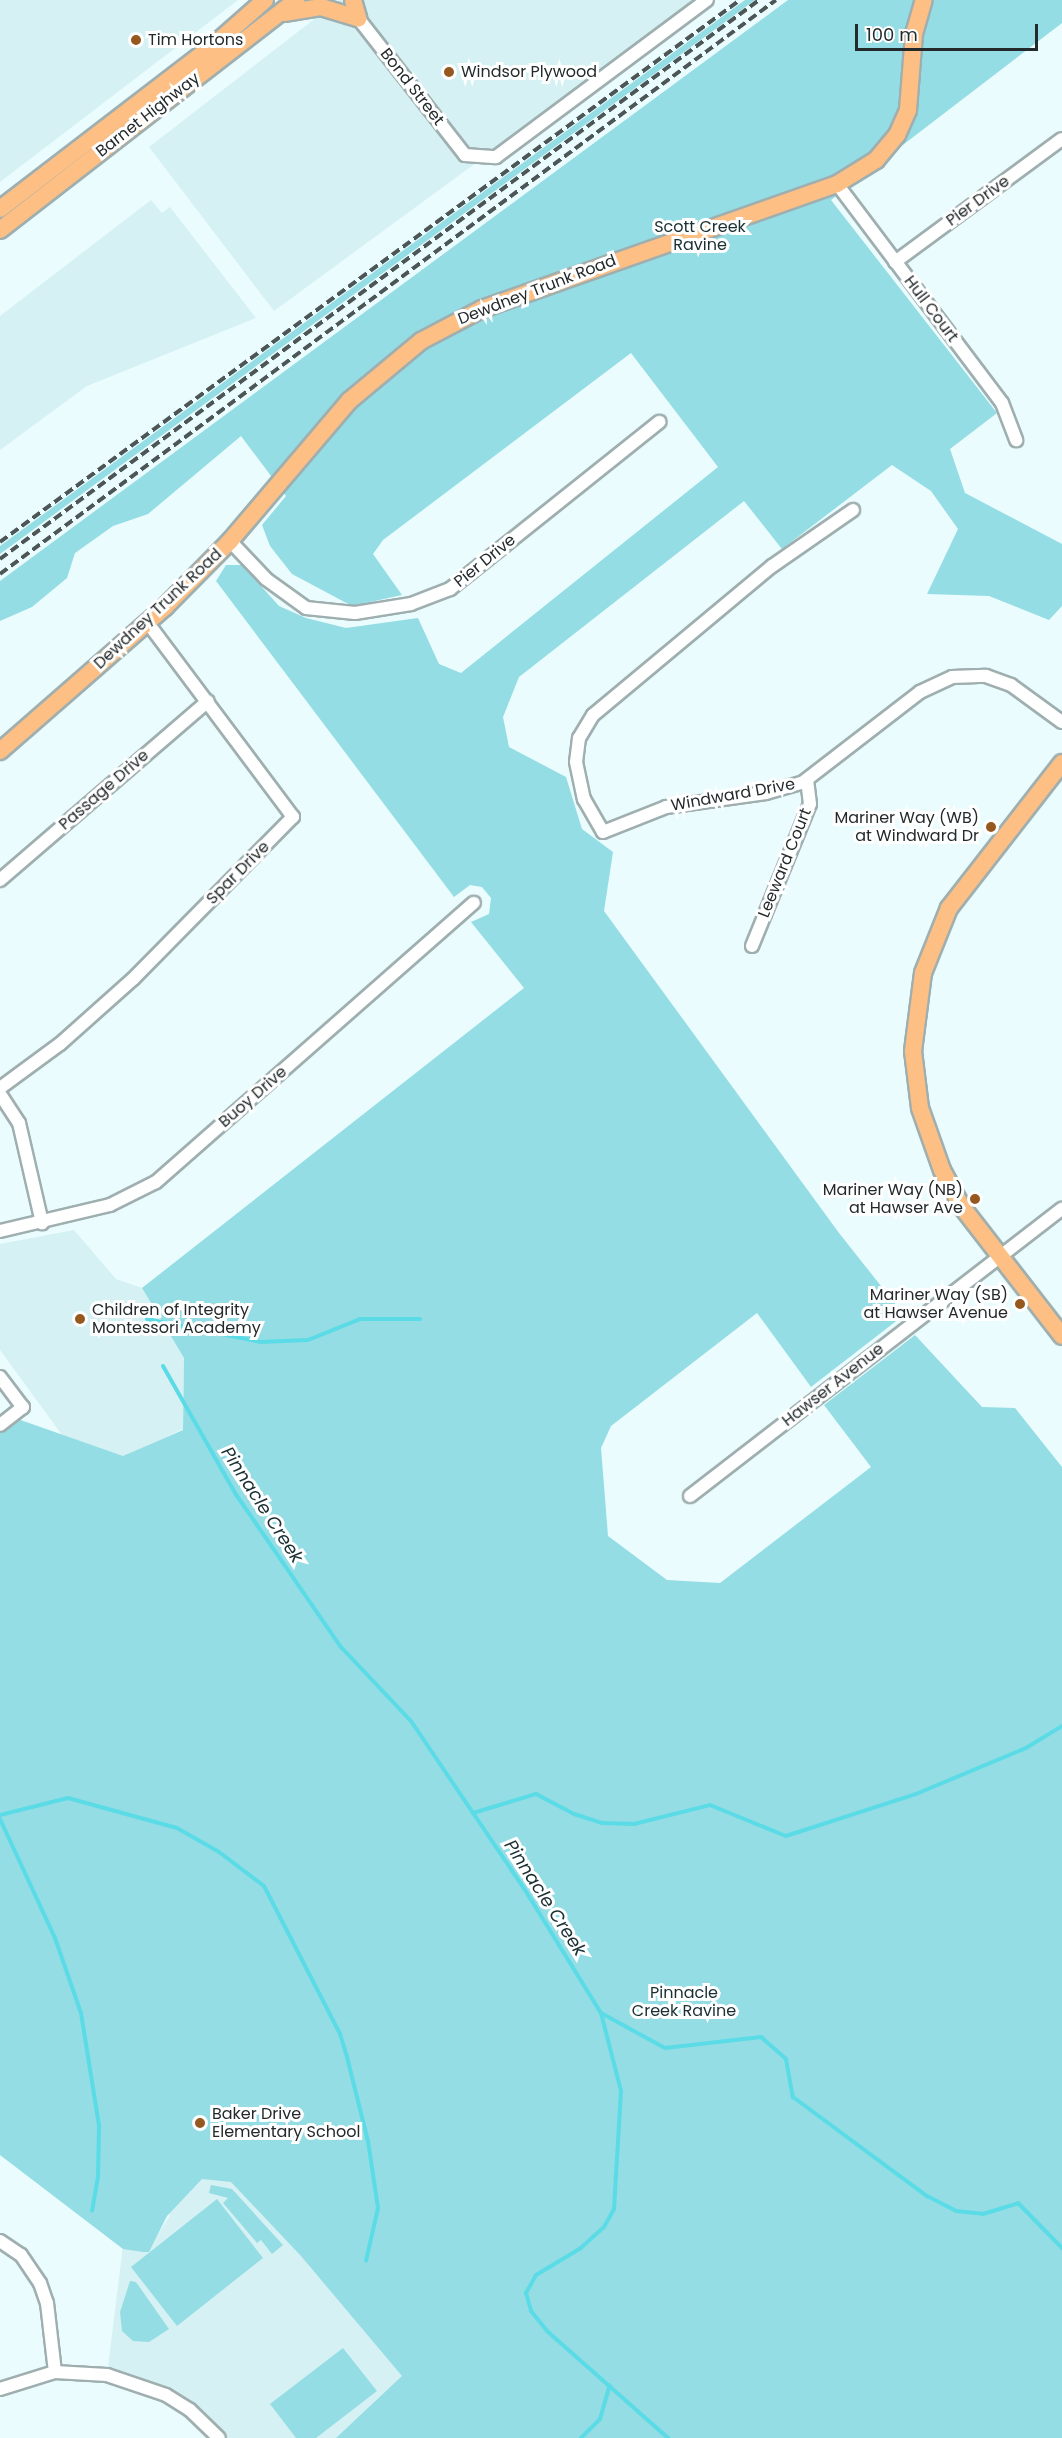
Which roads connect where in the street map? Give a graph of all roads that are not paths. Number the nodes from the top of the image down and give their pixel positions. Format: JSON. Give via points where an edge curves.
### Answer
{"nodes":[{"id":1,"x":266,"y":0,"type":"edge"},
{"id":2,"x":296,"y":0,"type":"edge"},
{"id":3,"x":342,"y":0,"type":"edge"},
{"id":4,"x":353,"y":0,"type":"edge"},
{"id":5,"x":707,"y":0,"type":"edge"},
{"id":6,"x":924,"y":0,"type":"edge"},
{"id":7,"x":278,"y":15,"type":"junction"},
{"id":8,"x":358,"y":18,"type":"junction"},
{"id":9,"x":1062,"y":139,"type":"edge"},
{"id":10,"x":837,"y":184,"type":"junction"},
{"id":11,"x":0,"y":209,"type":"edge"},
{"id":12,"x":0,"y":230,"type":"edge"},
{"id":13,"x":895,"y":262,"type":"junction"},
{"id":14,"x":659,"y":422,"type":"dead end"},
{"id":15,"x":1016,"y":440,"type":"dead end"},
{"id":16,"x":853,"y":510,"type":"dead end"},
{"id":17,"x":230,"y":541,"type":"junction"},
{"id":18,"x":148,"y":623,"type":"junction"},
{"id":19,"x":208,"y":701,"type":"junction"},
{"id":20,"x":1062,"y":722,"type":"edge"},
{"id":21,"x":0,"y":751,"type":"edge"},
{"id":22,"x":1062,"y":763,"type":"edge"},
{"id":23,"x":807,"y":780,"type":"junction"},
{"id":24,"x":0,"y":880,"type":"edge"},
{"id":25,"x":474,"y":903,"type":"dead end"},
{"id":26,"x":752,"y":946,"type":"dead end"},
{"id":27,"x":0,"y":1088,"type":"edge"},
{"id":28,"x":0,"y":1094,"type":"edge"},
{"id":29,"x":1062,"y":1208,"type":"edge"},
{"id":30,"x":42,"y":1223,"type":"junction"},
{"id":31,"x":0,"y":1231,"type":"edge"},
{"id":32,"x":1000,"y":1257,"type":"junction"},
{"id":33,"x":1062,"y":1336,"type":"edge"},
{"id":34,"x":0,"y":1377,"type":"edge"},
{"id":35,"x":0,"y":1425,"type":"edge"},
{"id":36,"x":690,"y":1496,"type":"dead end"},
{"id":37,"x":0,"y":2241,"type":"edge"},
{"id":38,"x":55,"y":2372,"type":"junction"},
{"id":39,"x":0,"y":2389,"type":"edge"},
{"id":40,"x":219,"y":2438,"type":"edge"}],
"edges":[{"from":1,"to":11,"type":"main road","name":"Barnet Highway","via":[[214,45]]},
{"from":2,"to":7,"type":"main road","name":"Barnet Highway"},
{"from":3,"to":8,"type":"main road"},
{"from":4,"to":8,"type":"main road"},
{"from":5,"to":8,"type":"street","name":"Bond Street","via":[[496,157],[465,155]]},
{"from":6,"to":10,"type":"main road","name":"Dewdney Trunk Road","via":[[914,34],[911,91],[902,126],[876,160]]},
{"from":7,"to":8,"type":"main road","via":[[321,8]]},
{"from":7,"to":12,"type":"main road","name":"Barnet Highway"},
{"from":9,"to":13,"type":"street","name":"Pier Drive"},
{"from":10,"to":13,"type":"street","name":"Hull Court"},
{"from":10,"to":17,"type":"main road","name":"Dewdney Trunk Road","via":[[482,309],[441,328],[349,402]]},
{"from":13,"to":15,"type":"street","name":"Hull Court","via":[[1002,403]]},
{"from":14,"to":17,"type":"street","name":"Pier Drive","via":[[450,589],[411,604],[355,613],[306,608],[266,579]]},
{"from":16,"to":23,"type":"street","name":"Windward Drive","via":[[772,566],[602,705],[586,724],[576,749],[580,788],[603,832],[666,807],[766,793]]},
{"from":17,"to":18,"type":"main road","name":"Dewdney Trunk Road"},
{"from":18,"to":19,"type":"street","name":"Spar Drive"},
{"from":18,"to":21,"type":"main road","name":"Dewdney Trunk Road"},
{"from":19,"to":24,"type":"street","name":"Passage Drive"},
{"from":19,"to":27,"type":"street","name":"Spar Drive","via":[[293,817],[133,979],[60,1044]]},
{"from":20,"to":23,"type":"street","name":"Windward Drive","via":[[1011,685],[986,676],[952,676],[920,692]]},
{"from":22,"to":32,"type":"main road","via":[[949,908],[931,948],[917,999],[915,1078],[932,1148],[962,1207]]},
{"from":23,"to":26,"type":"street","name":"Leeward Court","via":[[810,804]]},
{"from":25,"to":30,"type":"street","name":"Buoy Drive","via":[[156,1182],[111,1205]]},
{"from":28,"to":30,"type":"street","via":[[19,1123]]},
{"from":29,"to":32,"type":"street","name":"Hawser Avenue"},
{"from":30,"to":31,"type":"street","name":"Buoy Drive"},
{"from":32,"to":33,"type":"main road"},
{"from":32,"to":36,"type":"street","name":"Hawser Avenue"},
{"from":34,"to":35,"type":"street","via":[[22,1407]]},
{"from":37,"to":38,"type":"street","via":[[26,2260],[48,2303]]},
{"from":38,"to":39,"type":"street"},
{"from":38,"to":40,"type":"street","via":[[107,2375],[156,2390],[190,2410]]}]}
